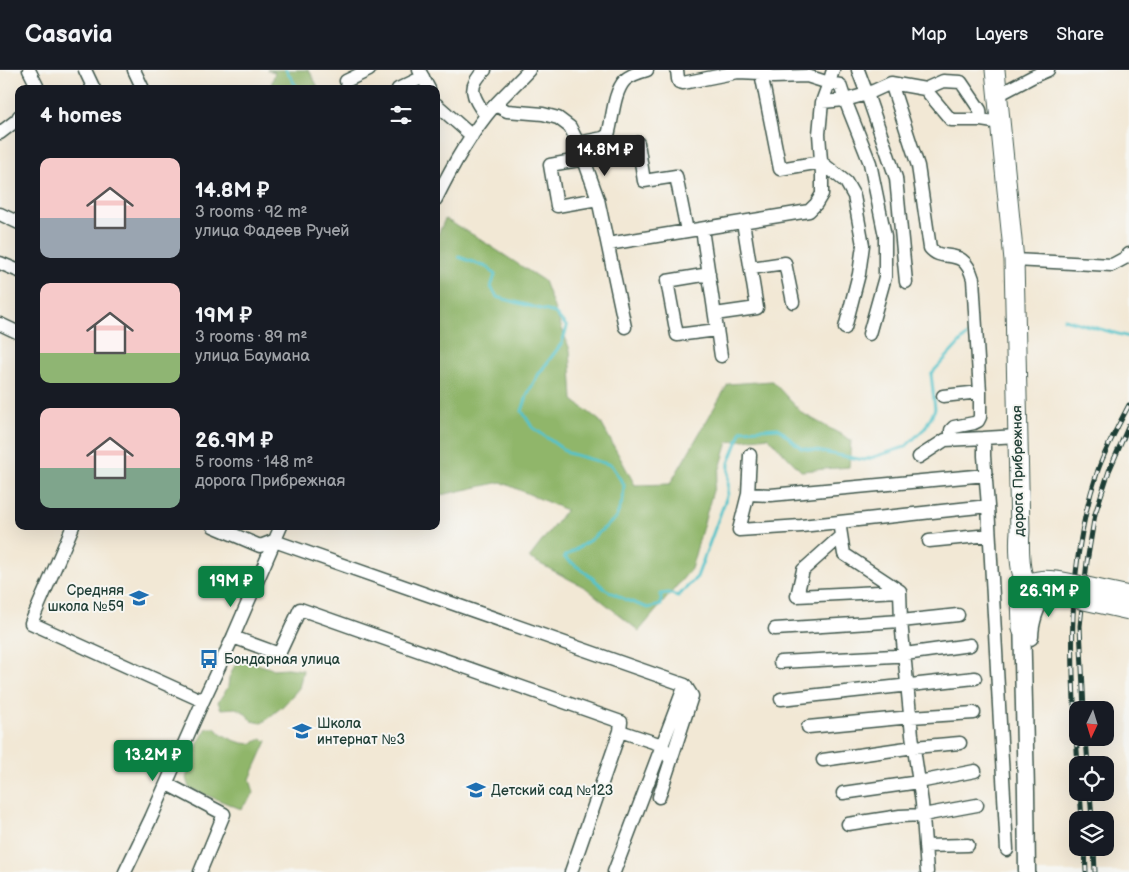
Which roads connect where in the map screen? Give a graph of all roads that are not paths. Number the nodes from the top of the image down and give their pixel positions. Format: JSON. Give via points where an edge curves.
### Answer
{"nodes":[{"id":1,"x":29,"y":70,"type":"edge"},
{"id":2,"x":85,"y":70,"type":"edge"},
{"id":3,"x":134,"y":70,"type":"edge"},
{"id":4,"x":369,"y":70,"type":"edge"},
{"id":5,"x":485,"y":70,"type":"edge"},
{"id":6,"x":530,"y":70,"type":"edge"},
{"id":7,"x":647,"y":70,"type":"edge"},
{"id":8,"x":677,"y":70,"type":"edge"},
{"id":9,"x":833,"y":70,"type":"edge"},
{"id":10,"x":858,"y":70,"type":"edge"},
{"id":11,"x":995,"y":70,"type":"edge"},
{"id":12,"x":1048,"y":70,"type":"edge"},
{"id":13,"x":421,"y":73,"type":"edge"},
{"id":14,"x":769,"y":74,"type":"edge"},
{"id":15,"x":346,"y":81,"type":"dead end"},
{"id":16,"x":829,"y":83,"type":"junction"},
{"id":17,"x":891,"y":83,"type":"junction"},
{"id":18,"x":36,"y":85,"type":"edge"},
{"id":19,"x":92,"y":85,"type":"edge"},
{"id":20,"x":141,"y":85,"type":"edge"},
{"id":21,"x":404,"y":85,"type":"edge"},
{"id":22,"x":427,"y":85,"type":"edge"},
{"id":23,"x":925,"y":89,"type":"junction"},
{"id":24,"x":867,"y":94,"type":"junction"},
{"id":25,"x":998,"y":95,"type":"junction"},
{"id":26,"x":845,"y":100,"type":"junction"},
{"id":27,"x":822,"y":102,"type":"junction"},
{"id":28,"x":495,"y":105,"type":"junction"},
{"id":29,"x":440,"y":108,"type":"edge"},
{"id":30,"x":486,"y":116,"type":"junction"},
{"id":31,"x":981,"y":120,"type":"junction"},
{"id":32,"x":15,"y":122,"type":"edge"},
{"id":33,"x":1000,"y":123,"type":"junction"},
{"id":34,"x":0,"y":133,"type":"edge"},
{"id":35,"x":472,"y":136,"type":"junction"},
{"id":36,"x":578,"y":143,"type":"junction"},
{"id":37,"x":638,"y":143,"type":"dead end"},
{"id":38,"x":584,"y":159,"type":"junction"},
{"id":39,"x":821,"y":162,"type":"junction"},
{"id":40,"x":440,"y":191,"type":"edge"},
{"id":41,"x":598,"y":199,"type":"junction"},
{"id":42,"x":0,"y":214,"type":"edge"},
{"id":43,"x":15,"y":221,"type":"edge"},
{"id":44,"x":743,"y":222,"type":"junction"},
{"id":45,"x":702,"y":229,"type":"junction"},
{"id":46,"x":687,"y":231,"type":"junction"},
{"id":47,"x":608,"y":244,"type":"junction"},
{"id":48,"x":1129,"y":254,"type":"edge"},
{"id":49,"x":1014,"y":260,"type":"junction"},
{"id":50,"x":0,"y":263,"type":"edge"},
{"id":51,"x":751,"y":268,"type":"junction"},
{"id":52,"x":15,"y":269,"type":"edge"},
{"id":53,"x":709,"y":274,"type":"junction"},
{"id":54,"x":906,"y":282,"type":"dead end"},
{"id":55,"x":793,"y":302,"type":"dead end"},
{"id":56,"x":715,"y":314,"type":"junction"},
{"id":57,"x":0,"y":324,"type":"edge"},
{"id":58,"x":625,"y":327,"type":"dead end"},
{"id":59,"x":845,"y":328,"type":"dead end"},
{"id":60,"x":15,"y":330,"type":"edge"},
{"id":61,"x":717,"y":330,"type":"junction"},
{"id":62,"x":869,"y":334,"type":"dead end"},
{"id":63,"x":721,"y":356,"type":"dead end"},
{"id":64,"x":980,"y":392,"type":"junction"},
{"id":65,"x":943,"y":396,"type":"dead end"},
{"id":66,"x":1017,"y":436,"type":"junction"},
{"id":67,"x":984,"y":438,"type":"junction"},
{"id":68,"x":951,"y":440,"type":"junction"},
{"id":69,"x":750,"y":455,"type":"dead end"},
{"id":70,"x":919,"y":457,"type":"dead end"},
{"id":71,"x":986,"y":475,"type":"junction"},
{"id":72,"x":748,"y":494,"type":"junction"},
{"id":73,"x":988,"y":506,"type":"junction"},
{"id":74,"x":839,"y":522,"type":"junction"},
{"id":75,"x":71,"y":530,"type":"edge"},
{"id":76,"x":222,"y":530,"type":"edge"},
{"id":77,"x":279,"y":530,"type":"edge"},
{"id":78,"x":989,"y":535,"type":"junction"},
{"id":79,"x":842,"y":536,"type":"junction"},
{"id":80,"x":1019,"y":539,"type":"junction"},
{"id":81,"x":929,"y":541,"type":"dead end"},
{"id":82,"x":274,"y":542,"type":"junction"},
{"id":83,"x":1030,"y":583,"type":"junction"},
{"id":84,"x":1065,"y":589,"type":"junction"},
{"id":85,"x":900,"y":591,"type":"junction"},
{"id":86,"x":1129,"y":596,"type":"edge"},
{"id":87,"x":1129,"y":610,"type":"edge"},
{"id":88,"x":958,"y":615,"type":"dead end"},
{"id":89,"x":901,"y":621,"type":"junction"},
{"id":90,"x":775,"y":629,"type":"dead end"},
{"id":91,"x":1022,"y":629,"type":"junction"},
{"id":92,"x":233,"y":637,"type":"junction"},
{"id":93,"x":970,"y":645,"type":"dead end"},
{"id":94,"x":905,"y":654,"type":"junction"},
{"id":95,"x":780,"y":662,"type":"dead end"},
{"id":96,"x":975,"y":678,"type":"dead end"},
{"id":97,"x":685,"y":685,"type":"junction"},
{"id":98,"x":908,"y":685,"type":"junction"},
{"id":99,"x":781,"y":699,"type":"dead end"},
{"id":100,"x":202,"y":701,"type":"junction"},
{"id":101,"x":974,"y":713,"type":"dead end"},
{"id":102,"x":911,"y":717,"type":"junction"},
{"id":103,"x":808,"y":727,"type":"dead end"},
{"id":104,"x":620,"y":732,"type":"junction"},
{"id":105,"x":960,"y":743,"type":"dead end"},
{"id":106,"x":662,"y":745,"type":"junction"},
{"id":107,"x":914,"y":748,"type":"junction"},
{"id":108,"x":823,"y":760,"type":"dead end"},
{"id":109,"x":670,"y":761,"type":"junction"},
{"id":110,"x":975,"y":770,"type":"dead end"},
{"id":111,"x":919,"y":782,"type":"junction"},
{"id":112,"x":167,"y":784,"type":"junction"},
{"id":113,"x":843,"y":793,"type":"dead end"},
{"id":114,"x":659,"y":797,"type":"dead end"},
{"id":115,"x":977,"y":805,"type":"dead end"},
{"id":116,"x":923,"y":815,"type":"junction"},
{"id":117,"x":848,"y":824,"type":"dead end"},
{"id":118,"x":968,"y":845,"type":"dead end"},
{"id":119,"x":925,"y":846,"type":"junction"},
{"id":120,"x":1007,"y":850,"type":"dead end"},
{"id":121,"x":125,"y":872,"type":"edge"},
{"id":122,"x":200,"y":872,"type":"edge"},
{"id":123,"x":571,"y":872,"type":"edge"},
{"id":124,"x":614,"y":872,"type":"edge"},
{"id":125,"x":927,"y":872,"type":"edge"},
{"id":126,"x":1027,"y":872,"type":"edge"}],
"edges":[{"from":1,"to":18,"type":"street"},
{"from":2,"to":19,"type":"street"},
{"from":3,"to":20,"type":"street"},
{"from":4,"to":15,"type":"street"},
{"from":5,"to":30,"type":"street","via":[[475,82],[473,91],[474,99]]},
{"from":6,"to":28,"type":"street"},
{"from":7,"to":36,"type":"street","via":[[625,80],[618,93],[608,135]]},
{"from":8,"to":14,"type":"street","via":[[679,82],[683,83],[738,72]]},
{"from":9,"to":16,"type":"street"},
{"from":10,"to":24,"type":"street"},
{"from":11,"to":25,"type":"highway","name":"дорога Прибрежная"},
{"from":12,"to":25,"type":"street"},
{"from":13,"to":21,"type":"street"},
{"from":13,"to":22,"type":"street"},
{"from":14,"to":16,"type":"street","via":[[807,76]]},
{"from":14,"to":39,"type":"street","via":[[780,169]]},
{"from":16,"to":26,"type":"street","via":[[840,85]]},
{"from":16,"to":27,"type":"street"},
{"from":17,"to":23,"type":"street"},
{"from":17,"to":24,"type":"street"},
{"from":17,"to":64,"type":"street","via":[[918,166],[930,248],[938,254],[962,260],[973,280]]},
{"from":23,"to":31,"type":"street","via":[[951,120]]},
{"from":23,"to":31,"type":"street","via":[[943,81],[962,82],[980,110]]},
{"from":24,"to":26,"type":"street"},
{"from":24,"to":54,"type":"street","via":[[896,178]]},
{"from":25,"to":33,"type":"highway","name":"дорога Прибрежная"},
{"from":26,"to":27,"type":"street"},
{"from":26,"to":62,"type":"street","via":[[870,163],[885,236],[885,277]]},
{"from":27,"to":39,"type":"street"},
{"from":28,"to":30,"type":"street"},
{"from":28,"to":36,"type":"street","via":[[507,111],[558,118],[570,127]]},
{"from":29,"to":35,"type":"street"},
{"from":30,"to":35,"type":"street"},
{"from":31,"to":33,"type":"street"},
{"from":32,"to":34,"type":"street"},
{"from":33,"to":49,"type":"highway","name":"дорога Прибрежная"},
{"from":35,"to":40,"type":"street"},
{"from":36,"to":38,"type":"street"},
{"from":37,"to":46,"type":"street","via":[[644,181],[676,176]]},
{"from":38,"to":41,"type":"street"},
{"from":38,"to":41,"type":"street","via":[[550,165],[557,206]]},
{"from":39,"to":44,"type":"street","via":[[822,194],[809,211]]},
{"from":39,"to":59,"type":"street","via":[[846,182],[854,196],[863,245]]},
{"from":41,"to":47,"type":"street"},
{"from":42,"to":43,"type":"street"},
{"from":44,"to":45,"type":"street"},
{"from":44,"to":51,"type":"street"},
{"from":45,"to":46,"type":"street"},
{"from":45,"to":53,"type":"street"},
{"from":46,"to":47,"type":"street"},
{"from":47,"to":58,"type":"street"},
{"from":48,"to":49,"type":"street","via":[[1112,264]]},
{"from":49,"to":66,"type":"highway","name":"дорога Прибрежная"},
{"from":50,"to":52,"type":"street"},
{"from":51,"to":55,"type":"street","via":[[785,263]]},
{"from":51,"to":56,"type":"street","via":[[757,308]]},
{"from":53,"to":56,"type":"street"},
{"from":53,"to":61,"type":"street","via":[[667,281],[677,335]]},
{"from":56,"to":61,"type":"street"},
{"from":57,"to":60,"type":"street"},
{"from":61,"to":63,"type":"street"},
{"from":64,"to":65,"type":"street"},
{"from":64,"to":68,"type":"street","via":[[978,421],[954,427]]},
{"from":66,"to":67,"type":"street"},
{"from":66,"to":80,"type":"highway","name":"дорога Прибрежная"},
{"from":67,"to":68,"type":"street"},
{"from":67,"to":71,"type":"street"},
{"from":68,"to":70,"type":"street","via":[[945,440]]},
{"from":69,"to":72,"type":"street"},
{"from":71,"to":72,"type":"street","via":[[772,496]]},
{"from":71,"to":73,"type":"street"},
{"from":72,"to":74,"type":"street","via":[[740,530]]},
{"from":73,"to":74,"type":"street"},
{"from":73,"to":78,"type":"street"},
{"from":74,"to":79,"type":"street"},
{"from":75,"to":100,"type":"street","via":[[31,623]]},
{"from":76,"to":82,"type":"street","via":[[260,546]]},
{"from":77,"to":82,"type":"street"},
{"from":78,"to":81,"type":"street"},
{"from":78,"to":120,"type":"street"},
{"from":79,"to":85,"type":"street","via":[[844,554]]},
{"from":79,"to":85,"type":"street","via":[[802,570],[797,596]]},
{"from":80,"to":83,"type":"highway","via":[[1023,576]]},
{"from":80,"to":84,"type":"highway","via":[[1030,561]]},
{"from":80,"to":91,"type":"main road","name":"дорога Прибрежная"},
{"from":82,"to":92,"type":"street"},
{"from":82,"to":97,"type":"street"},
{"from":83,"to":84,"type":"highway"},
{"from":83,"to":91,"type":"highway","via":[[1022,594]]},
{"from":84,"to":86,"type":"highway","bridge":true},
{"from":84,"to":87,"type":"highway","bridge":true},
{"from":84,"to":126,"type":"main road","via":[[1042,599],[1030,629],[1032,782]]},
{"from":85,"to":89,"type":"street"},
{"from":88,"to":89,"type":"street"},
{"from":89,"to":90,"type":"street"},
{"from":89,"to":94,"type":"street"},
{"from":91,"to":126,"type":"main road","name":"дорога Прибрежная"},
{"from":92,"to":100,"type":"street"},
{"from":92,"to":104,"type":"street","via":[[279,654],[300,609],[621,722]]},
{"from":93,"to":94,"type":"street"},
{"from":94,"to":95,"type":"street"},
{"from":94,"to":98,"type":"street"},
{"from":96,"to":98,"type":"street"},
{"from":97,"to":106,"type":"street"},
{"from":97,"to":109,"type":"street","via":[[692,696]]},
{"from":98,"to":99,"type":"street"},
{"from":98,"to":102,"type":"street"},
{"from":100,"to":112,"type":"street"},
{"from":101,"to":102,"type":"street"},
{"from":102,"to":103,"type":"street"},
{"from":102,"to":107,"type":"street"},
{"from":104,"to":106,"type":"street"},
{"from":104,"to":123,"type":"street"},
{"from":105,"to":107,"type":"street"},
{"from":106,"to":109,"type":"street"},
{"from":106,"to":124,"type":"street"},
{"from":107,"to":108,"type":"street"},
{"from":107,"to":111,"type":"street"},
{"from":109,"to":114,"type":"street"},
{"from":110,"to":111,"type":"street"},
{"from":111,"to":113,"type":"street"},
{"from":111,"to":116,"type":"street"},
{"from":112,"to":121,"type":"street"},
{"from":112,"to":122,"type":"street","via":[[224,814]]},
{"from":115,"to":116,"type":"street"},
{"from":116,"to":117,"type":"street"},
{"from":116,"to":119,"type":"street"},
{"from":118,"to":119,"type":"street"},
{"from":119,"to":125,"type":"street"}]}
